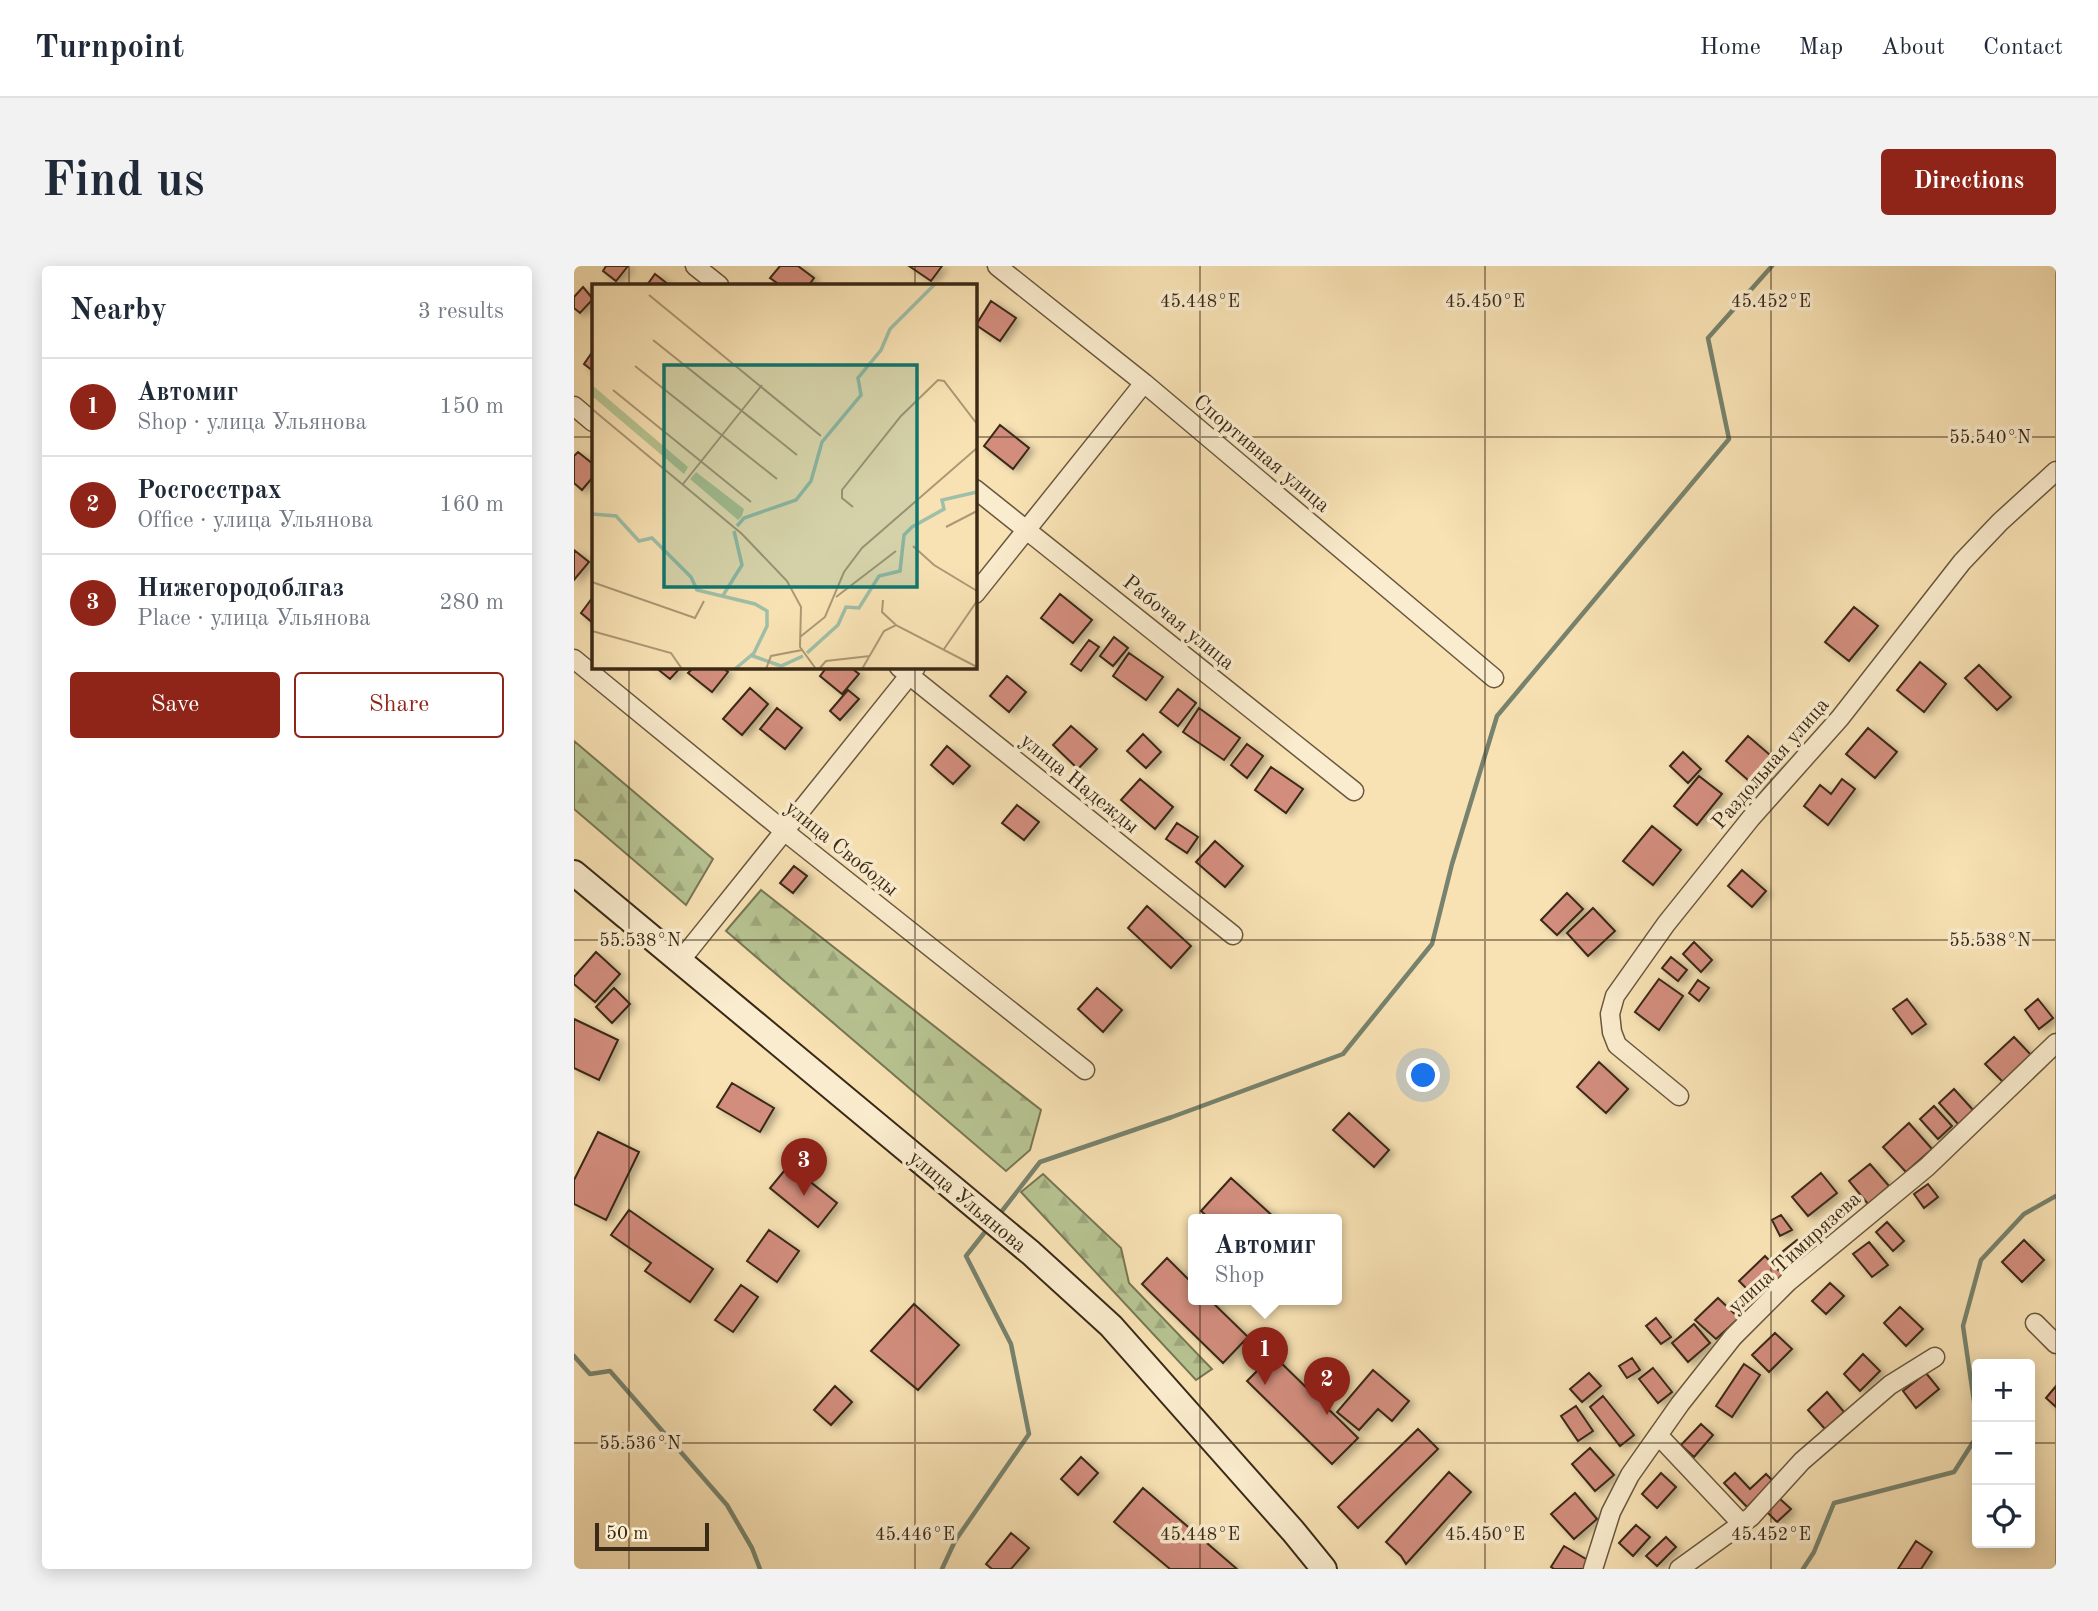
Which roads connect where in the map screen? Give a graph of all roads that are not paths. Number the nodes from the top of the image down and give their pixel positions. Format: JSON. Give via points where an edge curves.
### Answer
{"nodes":[{"id":1,"x":695,"y":266,"type":"edge"},
{"id":2,"x":997,"y":266,"type":"edge"},
{"id":3,"x":718,"y":284,"type":"edge"},
{"id":4,"x":1144,"y":383,"type":"junction"},
{"id":5,"x":574,"y":406,"type":"edge"},
{"id":6,"x":592,"y":421,"type":"edge"},
{"id":7,"x":2056,"y":471,"type":"edge"},
{"id":8,"x":976,"y":490,"type":"edge"},
{"id":9,"x":1026,"y":530,"type":"junction"},
{"id":10,"x":976,"y":593,"type":"edge"},
{"id":11,"x":574,"y":659,"type":"edge"},
{"id":12,"x":908,"y":670,"type":"edge"},
{"id":13,"x":1494,"y":678,"type":"dead end"},
{"id":14,"x":1354,"y":791,"type":"dead end"},
{"id":15,"x":784,"y":831,"type":"junction"},
{"id":16,"x":574,"y":873,"type":"edge"},
{"id":17,"x":1233,"y":935,"type":"dead end"},
{"id":18,"x":680,"y":961,"type":"junction"},
{"id":19,"x":2056,"y":1044,"type":"edge"},
{"id":20,"x":1085,"y":1070,"type":"dead end"},
{"id":21,"x":1679,"y":1096,"type":"dead end"},
{"id":22,"x":2035,"y":1323,"type":"dead end"},
{"id":23,"x":2056,"y":1345,"type":"edge"},
{"id":24,"x":1935,"y":1357,"type":"dead end"},
{"id":25,"x":1658,"y":1436,"type":"junction"},
{"id":26,"x":1742,"y":1524,"type":"junction"},
{"id":27,"x":1324,"y":1569,"type":"edge"},
{"id":28,"x":1593,"y":1569,"type":"edge"},
{"id":29,"x":1678,"y":1569,"type":"edge"}],
"edges":[{"from":1,"to":3,"type":"street"},
{"from":2,"to":4,"type":"street","name":"Спортивная улица"},
{"from":4,"to":9,"type":"street"},
{"from":4,"to":13,"type":"street","name":"Спортивная улица"},
{"from":5,"to":6,"type":"street"},
{"from":7,"to":21,"type":"street","name":"Раздольная улица","via":[[1962,562],[1840,718],[1666,923],[1615,996],[1610,1014],[1617,1045]]},
{"from":8,"to":9,"type":"street","name":"Рабочая улица"},
{"from":9,"to":10,"type":"street"},
{"from":9,"to":14,"type":"street","name":"Рабочая улица"},
{"from":11,"to":15,"type":"street","name":"улица Свободы"},
{"from":12,"to":15,"type":"street"},
{"from":12,"to":17,"type":"street","name":"улица Надежды"},
{"from":15,"to":18,"type":"street"},
{"from":15,"to":20,"type":"street","name":"улица Свободы"},
{"from":16,"to":18,"type":"main road","name":"улица Ульянова"},
{"from":18,"to":27,"type":"main road","name":"улица Ульянова","via":[[1031,1253],[1111,1326]]},
{"from":19,"to":25,"type":"street","name":"улица Тимирязева","via":[[1927,1167],[1788,1282],[1734,1337]]},
{"from":22,"to":23,"type":"street"},
{"from":24,"to":26,"type":"street","via":[[1890,1385],[1802,1461]]},
{"from":25,"to":26,"type":"street"},
{"from":25,"to":28,"type":"street","name":"улица Тимирязева","via":[[1611,1512]]},
{"from":26,"to":29,"type":"street"}]}
